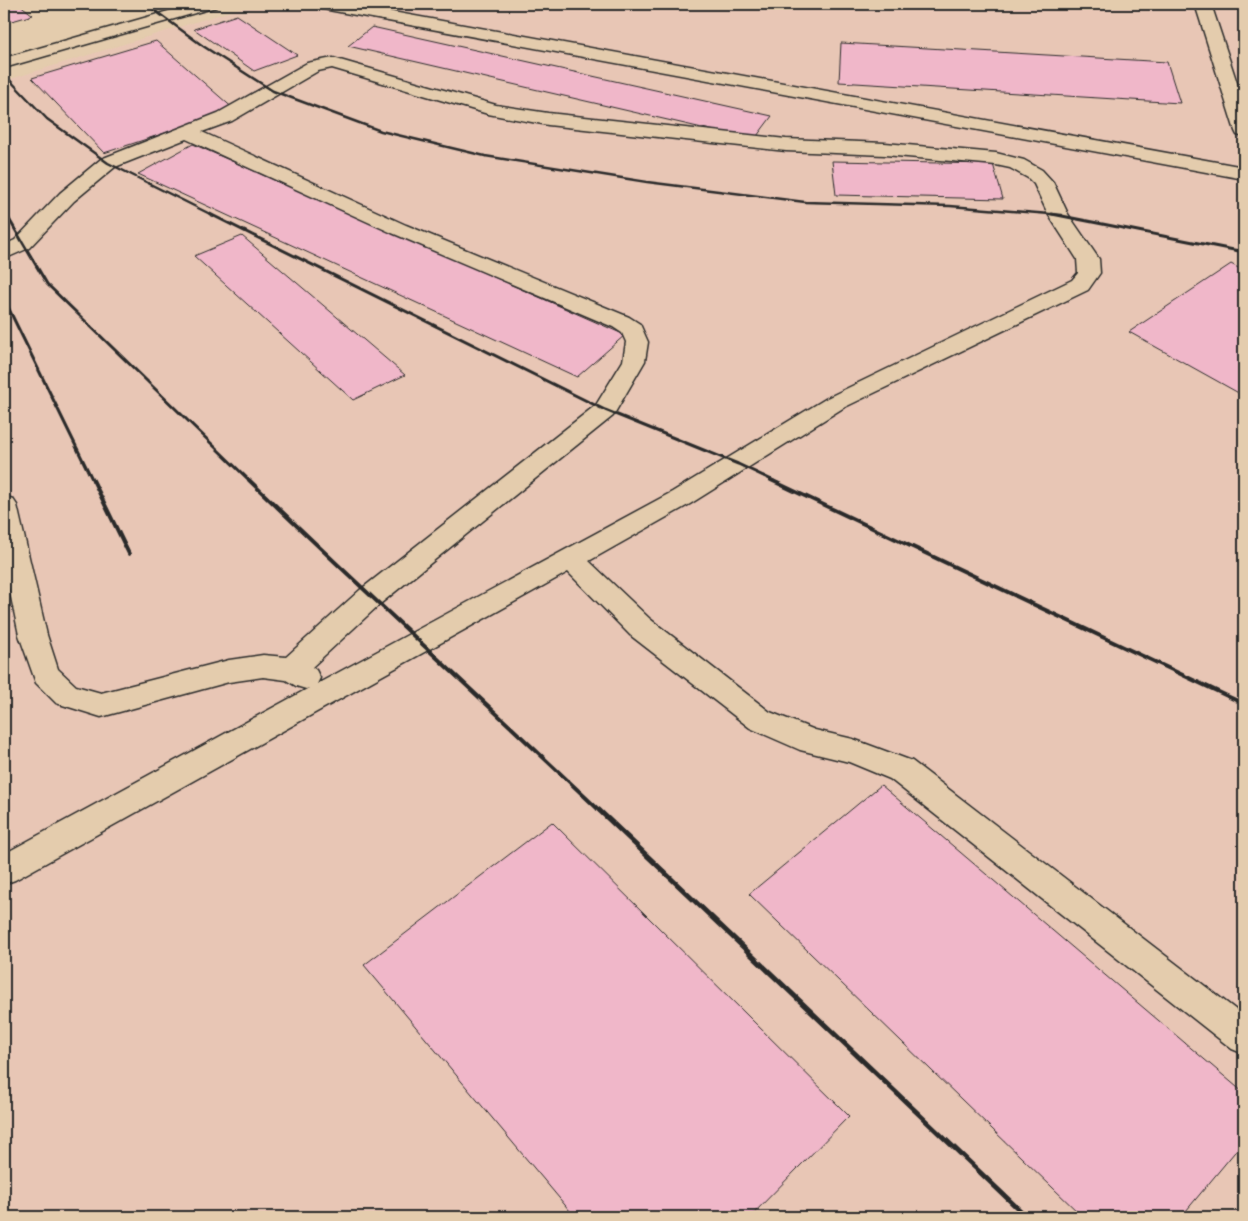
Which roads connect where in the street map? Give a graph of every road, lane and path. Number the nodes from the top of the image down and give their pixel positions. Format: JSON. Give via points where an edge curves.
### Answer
{"nodes":[{"id":1,"x":210,"y":4,"type":"edge"},
{"id":2,"x":323,"y":4,"type":"edge"},
{"id":3,"x":1203,"y":4,"type":"edge"},
{"id":4,"x":4,"y":63,"type":"edge"},
{"id":5,"x":1244,"y":131,"type":"edge"},
{"id":6,"x":186,"y":132,"type":"junction"},
{"id":7,"x":1244,"y":173,"type":"edge"},
{"id":8,"x":4,"y":253,"type":"edge"},
{"id":9,"x":4,"y":505,"type":"edge"},
{"id":10,"x":571,"y":560,"type":"junction"},
{"id":11,"x":292,"y":669,"type":"junction"},
{"id":12,"x":324,"y":694,"type":"junction"},
{"id":13,"x":4,"y":870,"type":"edge"},
{"id":14,"x":1244,"y":1037,"type":"edge"}],
"edges":[{"from":1,"to":4,"type":"street"},
{"from":2,"to":7,"type":"street"},
{"from":3,"to":5,"type":"street"},
{"from":6,"to":8,"type":"street","via":[[108,163],[67,197],[22,244]]},
{"from":6,"to":10,"type":"street","via":[[225,117],[313,67],[334,63],[494,110],[548,119],[786,145],[885,149],[996,159],[1017,164],[1043,182],[1058,214],[1088,259],[1089,273],[1080,285],[835,403],[681,498]]},
{"from":6,"to":11,"type":"street","via":[[399,229],[622,322],[632,329],[638,342],[634,361],[605,410],[370,597]]},
{"from":9,"to":11,"type":"street","via":[[33,635],[46,675],[66,696],[101,705],[229,671],[263,666]]},
{"from":10,"to":12,"type":"street"},
{"from":10,"to":14,"type":"street","via":[[640,627],[760,720],[811,741],[853,751],[901,770]]},
{"from":11,"to":12,"type":"street"},
{"from":12,"to":13,"type":"street"}]}
